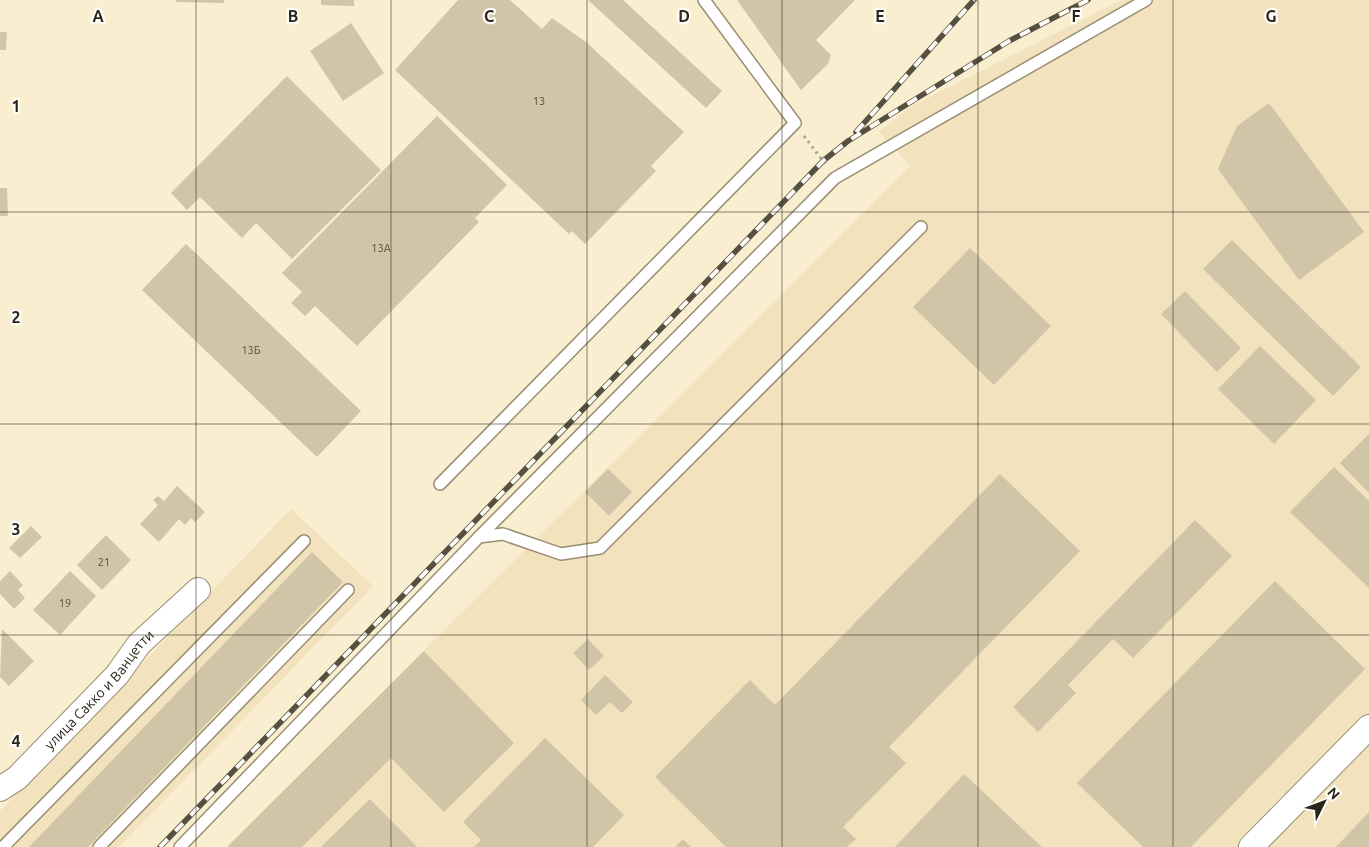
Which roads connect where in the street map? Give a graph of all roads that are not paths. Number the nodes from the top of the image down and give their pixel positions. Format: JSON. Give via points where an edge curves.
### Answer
{"nodes":[{"id":1,"x":704,"y":0,"type":"edge"},
{"id":2,"x":1146,"y":0,"type":"edge"},
{"id":3,"x":921,"y":227,"type":"dead end"},
{"id":4,"x":440,"y":484,"type":"dead end"},
{"id":5,"x":479,"y":537,"type":"junction"},
{"id":6,"x":304,"y":541,"type":"dead end"},
{"id":7,"x":198,"y":590,"type":"dead end"},
{"id":8,"x":348,"y":590,"type":"dead end"},
{"id":9,"x":1369,"y":727,"type":"edge"},
{"id":10,"x":0,"y":788,"type":"edge"},
{"id":11,"x":3,"y":847,"type":"edge"},
{"id":12,"x":99,"y":847,"type":"edge"},
{"id":13,"x":180,"y":847,"type":"edge"},
{"id":14,"x":1251,"y":847,"type":"edge"}],
"edges":[{"from":1,"to":4,"type":"lane","via":[[795,123]]},
{"from":2,"to":5,"type":"lane","via":[[835,178]]},
{"from":3,"to":5,"type":"lane","via":[[600,548],[561,554],[503,534]]},
{"from":5,"to":13,"type":"lane"},
{"from":6,"to":11,"type":"lane"},
{"from":7,"to":10,"type":"street","name":"улица Сакко и Ванцетти","via":[[139,644],[117,675],[17,778]]},
{"from":8,"to":12,"type":"lane"},
{"from":9,"to":14,"type":"street"}]}
